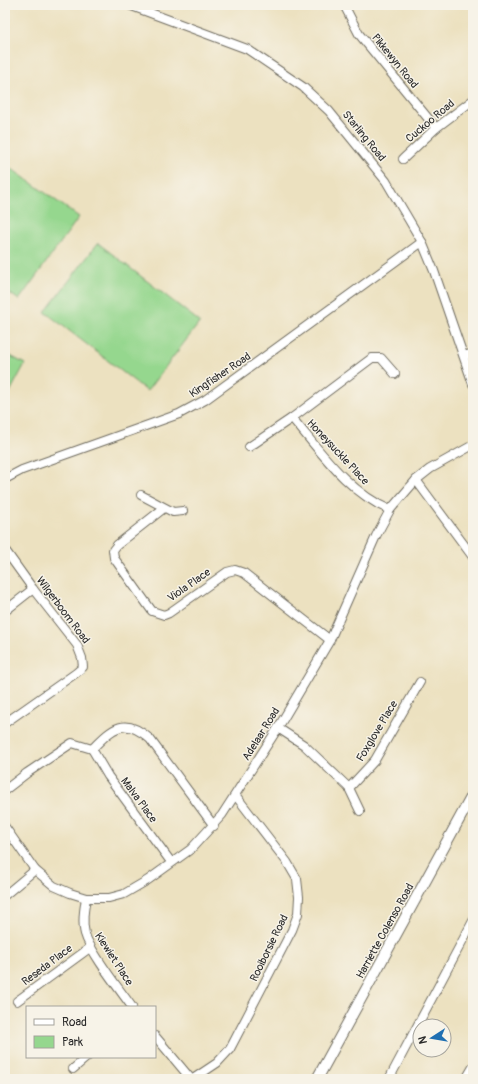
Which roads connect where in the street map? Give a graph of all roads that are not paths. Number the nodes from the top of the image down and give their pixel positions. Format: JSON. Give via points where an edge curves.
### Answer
{"nodes":[{"id":1,"x":129,"y":5,"type":"edge"},
{"id":2,"x":344,"y":5,"type":"edge"},
{"id":3,"x":473,"y":100,"type":"edge"},
{"id":4,"x":436,"y":128,"type":"junction"},
{"id":5,"x":403,"y":159,"type":"dead end"},
{"id":6,"x":422,"y":242,"type":"junction"},
{"id":7,"x":473,"y":354,"type":"edge"},
{"id":8,"x":464,"y":356,"type":"junction"},
{"id":9,"x":395,"y":374,"type":"dead end"},
{"id":10,"x":473,"y":384,"type":"edge"},
{"id":11,"x":292,"y":418,"type":"junction"},
{"id":12,"x":473,"y":445,"type":"edge"},
{"id":13,"x":249,"y":447,"type":"dead end"},
{"id":14,"x":5,"y":479,"type":"edge"},
{"id":15,"x":416,"y":480,"type":"junction"},
{"id":16,"x":141,"y":495,"type":"dead end"},
{"id":17,"x":164,"y":508,"type":"junction"},
{"id":18,"x":390,"y":510,"type":"junction"},
{"id":19,"x":183,"y":511,"type":"dead end"},
{"id":20,"x":5,"y":550,"type":"edge"},
{"id":21,"x":473,"y":557,"type":"edge"},
{"id":22,"x":33,"y":589,"type":"junction"},
{"id":23,"x":5,"y":611,"type":"edge"},
{"id":24,"x":330,"y":640,"type":"junction"},
{"id":25,"x":420,"y":682,"type":"dead end"},
{"id":26,"x":5,"y":723,"type":"edge"},
{"id":27,"x":278,"y":728,"type":"junction"},
{"id":28,"x":92,"y":749,"type":"junction"},
{"id":29,"x":349,"y":788,"type":"junction"},
{"id":30,"x":5,"y":790,"type":"edge"},
{"id":31,"x":473,"y":794,"type":"edge"},
{"id":32,"x":236,"y":796,"type":"junction"},
{"id":33,"x":360,"y":811,"type":"dead end"},
{"id":34,"x":214,"y":826,"type":"junction"},
{"id":35,"x":5,"y":827,"type":"edge"},
{"id":36,"x":172,"y":862,"type":"junction"},
{"id":37,"x":35,"y":870,"type":"junction"},
{"id":38,"x":5,"y":894,"type":"edge"},
{"id":39,"x":86,"y":898,"type":"junction"},
{"id":40,"x":473,"y":922,"type":"edge"},
{"id":41,"x":91,"y":947,"type":"junction"},
{"id":42,"x":17,"y":1001,"type":"dead end"},
{"id":43,"x":131,"y":1006,"type":"edge"},
{"id":44,"x":156,"y":1037,"type":"edge"},
{"id":45,"x":86,"y":1058,"type":"edge"},
{"id":46,"x":473,"y":1067,"type":"edge"},
{"id":47,"x":73,"y":1069,"type":"dead end"},
{"id":48,"x":192,"y":1079,"type":"edge"},
{"id":49,"x":317,"y":1079,"type":"edge"},
{"id":50,"x":389,"y":1079,"type":"edge"},
{"id":51,"x":466,"y":1079,"type":"edge"}],
"edges":[{"from":1,"to":6,"type":"street","name":"Starling Road","via":[[247,49],[303,87],[328,110],[386,181]]},
{"from":2,"to":4,"type":"street","name":"Pikkewyn Road","via":[[359,34]]},
{"from":3,"to":4,"type":"street","name":"Cuckoo Road"},
{"from":4,"to":5,"type":"street","name":"Cuckoo Road"},
{"from":6,"to":8,"type":"street","name":"Starling Road"},
{"from":6,"to":14,"type":"street","name":"Kingfisher Road","via":[[205,400],[179,414],[22,470]]},
{"from":7,"to":8,"type":"street"},
{"from":8,"to":10,"type":"street","name":"Starling Road"},
{"from":9,"to":11,"type":"street","name":"Honeysuckle Place","via":[[382,358],[372,358]]},
{"from":11,"to":13,"type":"street","name":"Honeysuckle Place"},
{"from":11,"to":18,"type":"street","name":"Honeysuckle Place","via":[[357,491],[372,502]]},
{"from":12,"to":15,"type":"street","name":"Adelaar Road","via":[[430,469]]},
{"from":15,"to":18,"type":"street","name":"Adelaar Road"},
{"from":15,"to":21,"type":"street"},
{"from":16,"to":17,"type":"street"},
{"from":17,"to":19,"type":"street","via":[[175,512]]},
{"from":17,"to":24,"type":"street","name":"Viola Place","via":[[117,544],[113,553],[152,611],[164,615],[169,613],[227,572],[235,570],[244,573]]},
{"from":18,"to":24,"type":"street","name":"Adelaar Road"},
{"from":20,"to":22,"type":"street","name":"Wilgerboom Road"},
{"from":22,"to":23,"type":"street"},
{"from":22,"to":26,"type":"street","name":"Wilgerboom Road","via":[[77,645],[82,667]]},
{"from":24,"to":27,"type":"street","name":"Adelaar Road"},
{"from":25,"to":29,"type":"street","name":"Foxglove Place","via":[[374,760]]},
{"from":27,"to":29,"type":"street","via":[[304,745]]},
{"from":27,"to":32,"type":"street","name":"Adelaar Road"},
{"from":28,"to":30,"type":"street","via":[[72,744]]},
{"from":28,"to":34,"type":"street","via":[[117,727],[136,728],[150,740]]},
{"from":28,"to":36,"type":"street","name":"Malva Place","via":[[108,776]]},
{"from":29,"to":33,"type":"street"},
{"from":31,"to":49,"type":"street","name":"Harriette Colenso Road"},
{"from":32,"to":34,"type":"street","name":"Adelaar Road"},
{"from":32,"to":48,"type":"street","name":"Rooiborsie Road","via":[[297,879],[298,914],[230,1049],[217,1063]]},
{"from":34,"to":36,"type":"street","name":"Adelaar Road","via":[[191,849]]},
{"from":35,"to":37,"type":"street","name":"Adelaar Road"},
{"from":36,"to":39,"type":"street","name":"Adelaar Road","via":[[124,894],[109,898]]},
{"from":37,"to":38,"type":"street"},
{"from":37,"to":39,"type":"street","name":"Adelaar Road","via":[[54,886]]},
{"from":39,"to":41,"type":"street","name":"Kiewiet Place","via":[[83,920]]},
{"from":40,"to":50,"type":"street"},
{"from":41,"to":42,"type":"street","name":"Reseda Place"},
{"from":41,"to":43,"type":"street","name":"Kiewiet Place"},
{"from":44,"to":48,"type":"street"},
{"from":45,"to":47,"type":"street"},
{"from":46,"to":51,"type":"street"}]}
